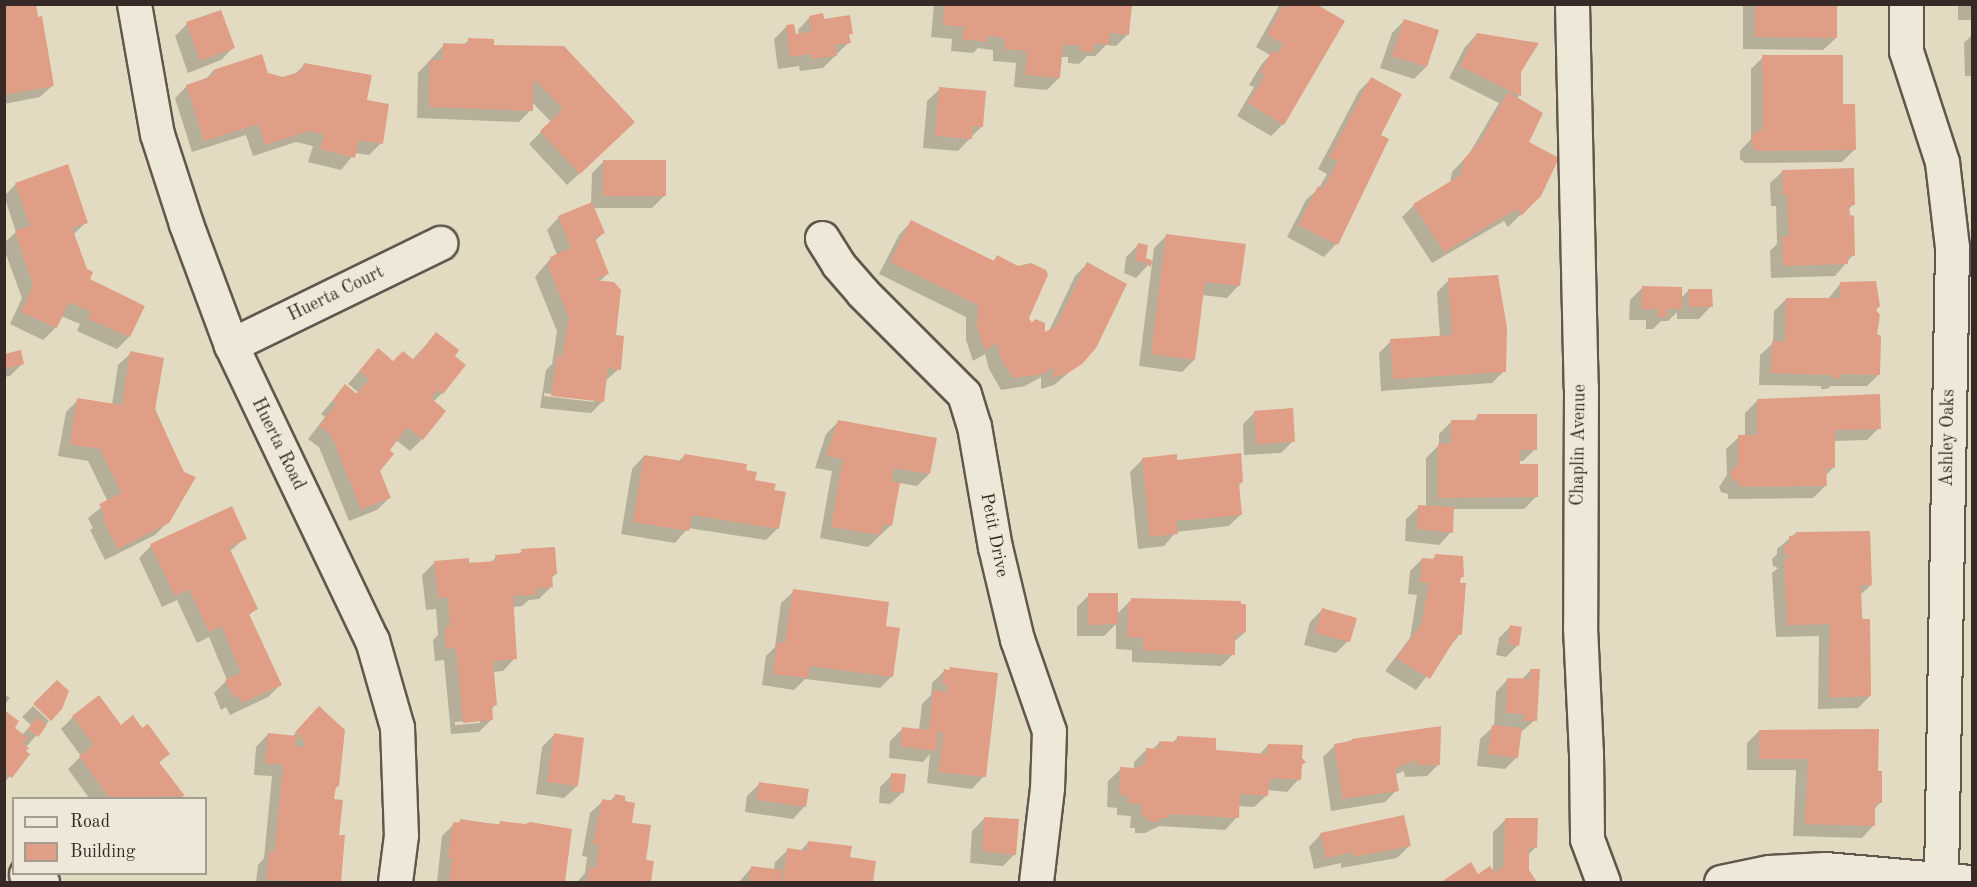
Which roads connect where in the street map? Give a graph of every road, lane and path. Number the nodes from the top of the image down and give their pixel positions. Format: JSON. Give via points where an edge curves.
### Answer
{"nodes":[{"id":1,"x":134,"y":4,"type":"edge"},
{"id":2,"x":1572,"y":4,"type":"edge"},
{"id":3,"x":1906,"y":4,"type":"edge"},
{"id":4,"x":822,"y":238,"type":"dead end"},
{"id":5,"x":441,"y":243,"type":"dead end"},
{"id":6,"x":1962,"y":248,"type":"edge"},
{"id":7,"x":231,"y":345,"type":"junction"},
{"id":8,"x":1941,"y":878,"type":"junction"},
{"id":9,"x":395,"y":882,"type":"edge"},
{"id":10,"x":1036,"y":882,"type":"edge"},
{"id":11,"x":1603,"y":882,"type":"edge"},
{"id":12,"x":1721,"y":882,"type":"edge"},
{"id":13,"x":1972,"y":882,"type":"edge"}],
"edges":[{"from":1,"to":7,"type":"street","name":"Huerta Road","via":[[157,134]]},
{"from":2,"to":11,"type":"street","name":"Chaplin Avenue","via":[[1581,387],[1580,627],[1587,839]]},
{"from":3,"to":6,"type":"street","name":"Ashley Oaks","via":[[1906,51],[1942,162]]},
{"from":4,"to":10,"type":"street","name":"Petit Drive","via":[[862,291],[964,394],[974,426],[995,548],[1017,639],[1049,731]]},
{"from":5,"to":7,"type":"street","name":"Huerta Court"},
{"from":6,"to":8,"type":"street","name":"Ashley Oaks"},
{"from":7,"to":9,"type":"street","name":"Huerta Road","via":[[372,640],[397,727],[401,835]]},
{"from":8,"to":12,"type":"street","via":[[1825,869],[1769,872]]},
{"from":8,"to":13,"type":"street"}]}
